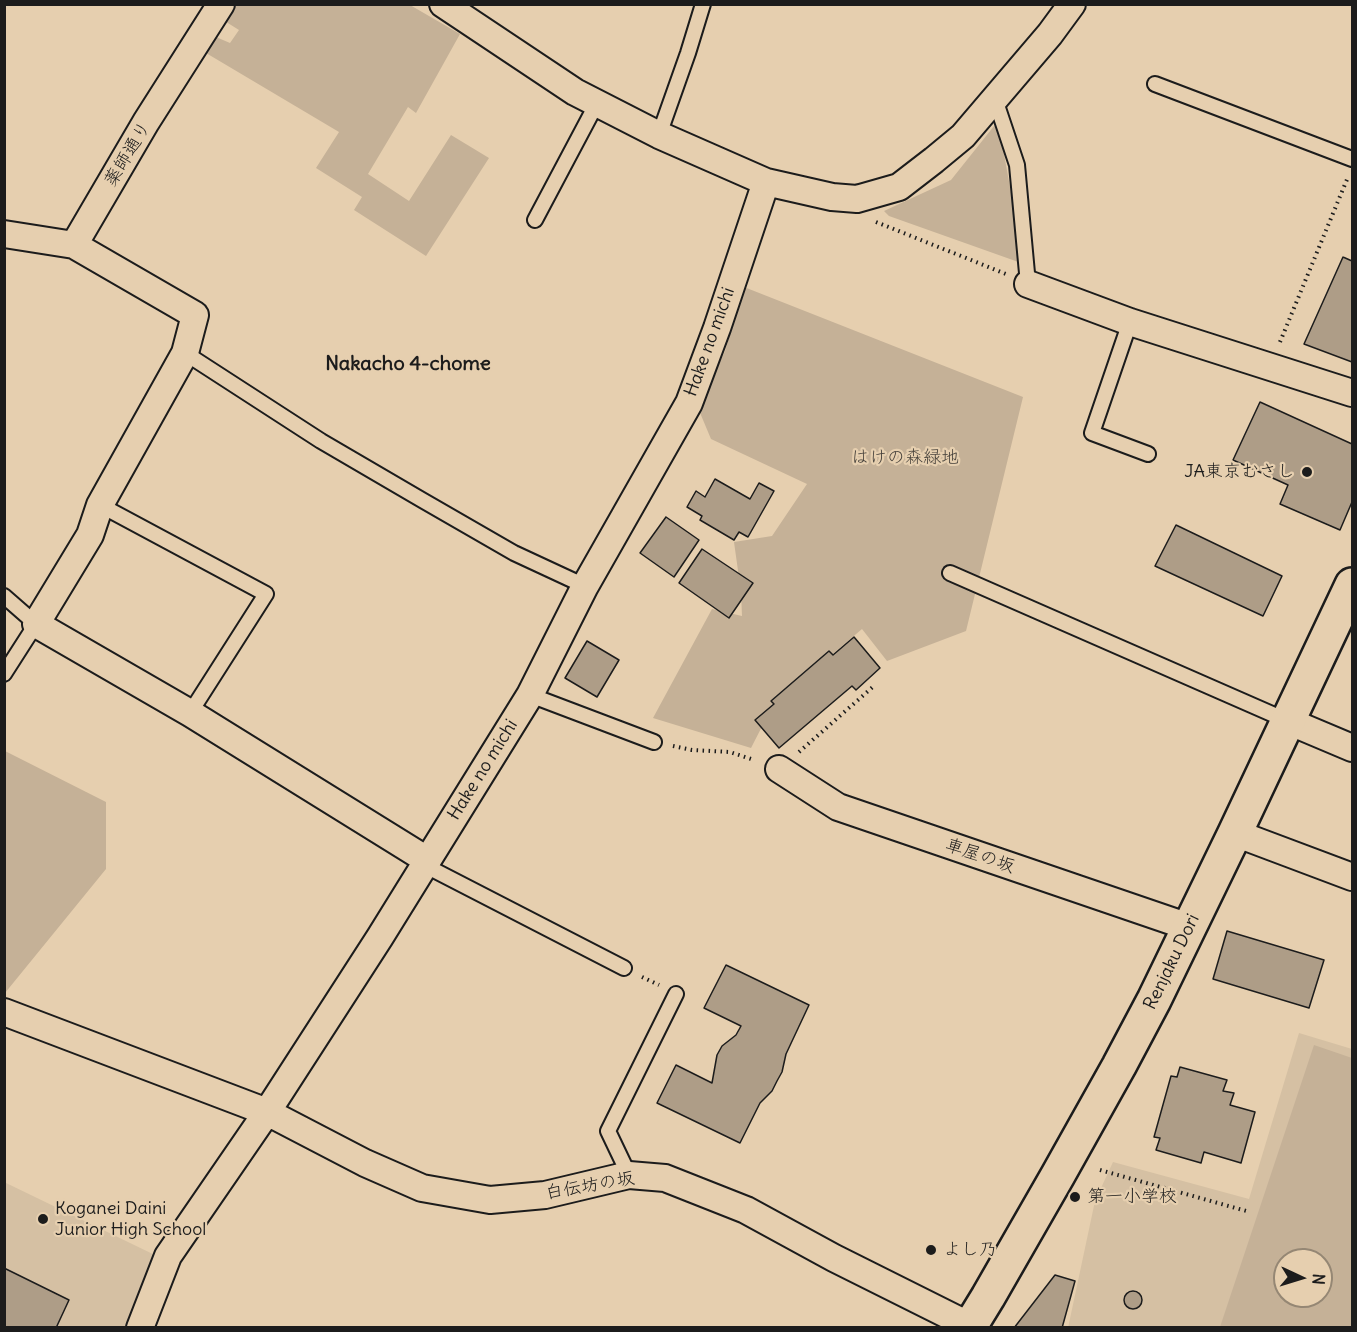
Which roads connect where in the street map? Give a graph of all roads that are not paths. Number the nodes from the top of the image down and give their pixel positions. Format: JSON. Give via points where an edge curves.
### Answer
{"nodes":[{"id":1,"x":221,"y":4,"type":"edge"},
{"id":2,"x":443,"y":4,"type":"edge"},
{"id":3,"x":703,"y":4,"type":"edge"},
{"id":4,"x":1072,"y":4,"type":"edge"},
{"id":5,"x":1155,"y":84,"type":"dead end"},
{"id":6,"x":995,"y":99,"type":"junction"},
{"id":7,"x":597,"y":104,"type":"junction"},
{"id":8,"x":659,"y":135,"type":"junction"},
{"id":9,"x":1353,"y":159,"type":"edge"},
{"id":10,"x":766,"y":182,"type":"junction"},
{"id":11,"x":535,"y":220,"type":"dead end"},
{"id":12,"x":4,"y":234,"type":"edge"},
{"id":13,"x":74,"y":245,"type":"junction"},
{"id":14,"x":1029,"y":284,"type":"joint"},
{"id":15,"x":1130,"y":322,"type":"junction"},
{"id":16,"x":185,"y":353,"type":"junction"},
{"id":17,"x":1353,"y":393,"type":"edge"},
{"id":18,"x":1148,"y":454,"type":"dead end"},
{"id":19,"x":100,"y":505,"type":"junction"},
{"id":20,"x":950,"y":573,"type":"dead end"},
{"id":21,"x":1353,"y":585,"type":"edge"},
{"id":22,"x":585,"y":586,"type":"junction"},
{"id":23,"x":4,"y":596,"type":"edge"},
{"id":24,"x":36,"y":624,"type":"junction"},
{"id":25,"x":4,"y":674,"type":"edge"},
{"id":26,"x":530,"y":695,"type":"junction"},
{"id":27,"x":190,"y":713,"type":"junction"},
{"id":28,"x":1288,"y":721,"type":"junction"},
{"id":29,"x":654,"y":742,"type":"road end"},
{"id":30,"x":1353,"y":748,"type":"edge"},
{"id":31,"x":779,"y":769,"type":"road end"},
{"id":32,"x":1235,"y":833,"type":"junction"},
{"id":33,"x":425,"y":863,"type":"junction"},
{"id":34,"x":1353,"y":877,"type":"edge"},
{"id":35,"x":1189,"y":927,"type":"junction"},
{"id":36,"x":624,"y":968,"type":"road end"},
{"id":37,"x":676,"y":994,"type":"road end"},
{"id":38,"x":4,"y":1011,"type":"edge"},
{"id":39,"x":267,"y":1112,"type":"junction"},
{"id":40,"x":629,"y":1175,"type":"junction"},
{"id":41,"x":970,"y":1327,"type":"edge"},
{"id":42,"x":140,"y":1328,"type":"edge"}],
"edges":[{"from":1,"to":13,"type":"street","name":"薬師通り"},
{"from":2,"to":7,"type":"street"},
{"from":3,"to":8,"type":"lane"},
{"from":4,"to":6,"type":"street"},
{"from":5,"to":9,"type":"lane"},
{"from":6,"to":10,"type":"street","via":[[963,136],[899,187],[857,199]]},
{"from":6,"to":14,"type":"lane","via":[[1017,165]]},
{"from":7,"to":8,"type":"street"},
{"from":7,"to":11,"type":"lane"},
{"from":8,"to":10,"type":"street"},
{"from":10,"to":22,"type":"street","name":"Hake no michi","via":[[689,403]]},
{"from":12,"to":13,"type":"street"},
{"from":13,"to":16,"type":"street","via":[[195,315]]},
{"from":14,"to":15,"type":"street"},
{"from":15,"to":17,"type":"street"},
{"from":15,"to":18,"type":"lane","via":[[1092,433]]},
{"from":16,"to":19,"type":"street"},
{"from":16,"to":22,"type":"lane","via":[[321,441],[514,553]]},
{"from":19,"to":24,"type":"street","via":[[90,535]]},
{"from":19,"to":27,"type":"lane","via":[[266,594]]},
{"from":20,"to":28,"type":"lane"},
{"from":21,"to":28,"type":"main road","name":"Renjaku Dori"},
{"from":22,"to":26,"type":"street","name":"Hake no michi"},
{"from":23,"to":24,"type":"lane"},
{"from":24,"to":25,"type":"lane"},
{"from":24,"to":27,"type":"street"},
{"from":26,"to":29,"type":"lane"},
{"from":26,"to":33,"type":"street","name":"Hake no michi"},
{"from":27,"to":33,"type":"street"},
{"from":28,"to":30,"type":"street"},
{"from":28,"to":32,"type":"main road","name":"Renjaku Dori"},
{"from":31,"to":35,"type":"street","name":"車屋の坂","via":[[838,807]]},
{"from":32,"to":34,"type":"street"},
{"from":32,"to":35,"type":"main road","name":"Renjaku Dori"},
{"from":33,"to":36,"type":"lane"},
{"from":33,"to":39,"type":"street","name":"Hake no michi"},
{"from":35,"to":41,"type":"main road","name":"Renjaku Dori","via":[[1119,1066]]},
{"from":37,"to":40,"type":"lane","via":[[608,1131]]},
{"from":38,"to":39,"type":"street","name":"白伝坊の坂"},
{"from":39,"to":40,"type":"street","name":"白伝坊の坂","via":[[422,1188],[490,1200],[545,1195]]},
{"from":39,"to":42,"type":"street","name":"Hake no michi","via":[[168,1256]]},
{"from":40,"to":41,"type":"street","name":"白伝坊の坂","via":[[665,1178],[746,1210]]}]}
